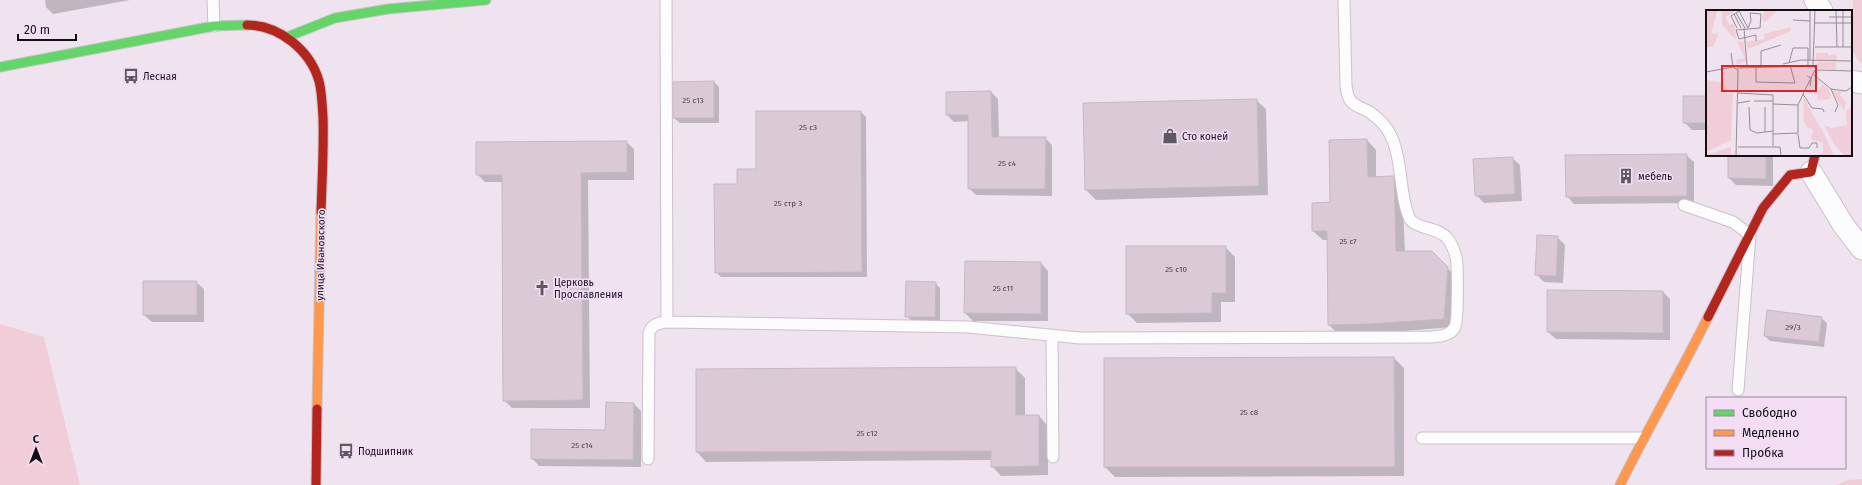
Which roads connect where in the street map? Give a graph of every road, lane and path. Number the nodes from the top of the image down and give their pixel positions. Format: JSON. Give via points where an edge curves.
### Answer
{"nodes":[{"id":1,"x":214,"y":0,"type":"edge"},
{"id":2,"x":486,"y":0,"type":"edge"},
{"id":3,"x":666,"y":0,"type":"edge"},
{"id":4,"x":1344,"y":0,"type":"edge"},
{"id":5,"x":1814,"y":0,"type":"edge"},
{"id":6,"x":1821,"y":10,"type":"edge"},
{"id":7,"x":214,"y":26,"type":"junction"},
{"id":8,"x":287,"y":37,"type":"junction"},
{"id":9,"x":0,"y":67,"type":"edge"},
{"id":10,"x":1852,"y":81,"type":"edge"},
{"id":11,"x":1862,"y":83,"type":"edge"},
{"id":12,"x":1813,"y":164,"type":"edge"},
{"id":13,"x":1684,"y":205,"type":"dead end"},
{"id":14,"x":1750,"y":235,"type":"junction"},
{"id":15,"x":1862,"y":249,"type":"edge"},
{"id":16,"x":667,"y":322,"type":"junction"},
{"id":17,"x":1052,"y":335,"type":"junction"},
{"id":18,"x":1738,"y":390,"type":"dead end"},
{"id":19,"x":1422,"y":438,"type":"dead end"},
{"id":20,"x":1643,"y":438,"type":"junction"},
{"id":21,"x":1053,"y":457,"type":"dead end"},
{"id":22,"x":648,"y":459,"type":"dead end"},
{"id":23,"x":316,"y":485,"type":"edge"},
{"id":24,"x":1620,"y":485,"type":"edge"}],
"edges":[{"from":1,"to":7,"type":"lane"},
{"from":2,"to":8,"type":"main road","via":[[388,9],[335,18]]},
{"from":3,"to":16,"type":"lane"},
{"from":4,"to":17,"type":"lane","via":[[1346,86],[1349,99],[1356,106],[1371,113],[1391,136],[1401,173],[1406,210],[1411,221],[1436,230],[1452,245],[1457,258],[1455,327],[1446,336],[1431,338],[1080,338]]},
{"from":5,"to":6,"type":"street"},
{"from":7,"to":8,"type":"main road","via":[[247,25],[272,29]]},
{"from":7,"to":9,"type":"main road"},
{"from":8,"to":23,"type":"main road","name":"улица Ивановского","via":[[307,58],[318,79],[322,100]]},
{"from":10,"to":11,"type":"street"},
{"from":12,"to":14,"type":"main road","via":[[1790,175],[1763,208]]},
{"from":12,"to":15,"type":"street","via":[[1844,226]]},
{"from":13,"to":14,"type":"lane","via":[[1733,222]]},
{"from":14,"to":18,"type":"lane"},
{"from":14,"to":20,"type":"main road","via":[[1675,383]]},
{"from":16,"to":17,"type":"lane","via":[[968,327]]},
{"from":16,"to":22,"type":"lane","via":[[656,323],[650,333]]},
{"from":17,"to":21,"type":"lane"},
{"from":19,"to":20,"type":"lane"},
{"from":20,"to":24,"type":"main road"}]}
